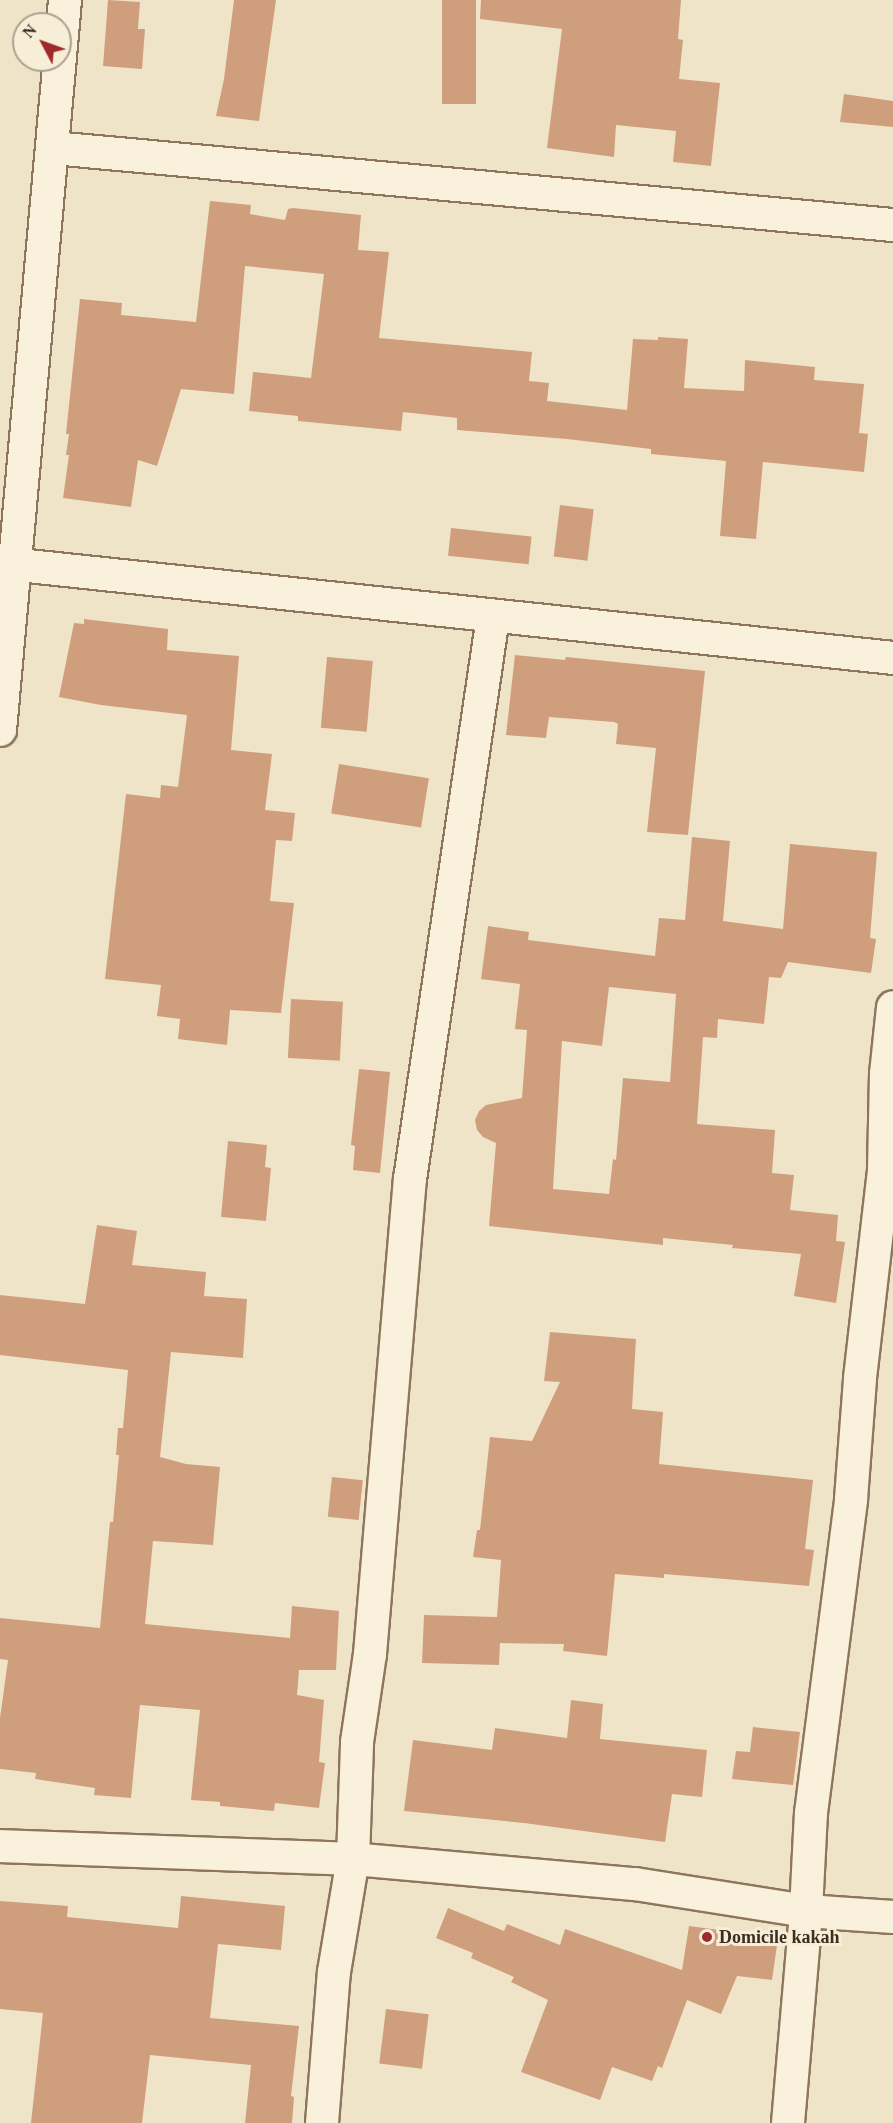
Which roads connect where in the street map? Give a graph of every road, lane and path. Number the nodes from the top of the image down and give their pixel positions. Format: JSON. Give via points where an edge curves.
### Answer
{"nodes":[{"id":1,"x":65,"y":0,"type":"edge"},
{"id":2,"x":52,"y":148,"type":"junction"},
{"id":3,"x":893,"y":225,"type":"edge"},
{"id":4,"x":8,"y":563,"type":"edge"},
{"id":5,"x":493,"y":617,"type":"junction"},
{"id":6,"x":893,"y":658,"type":"edge"},
{"id":7,"x":0,"y":730,"type":"edge"},
{"id":8,"x":893,"y":1007,"type":"edge"},
{"id":9,"x":0,"y":1846,"type":"edge"},
{"id":10,"x":353,"y":1859,"type":"junction"},
{"id":11,"x":806,"y":1911,"type":"junction"},
{"id":12,"x":893,"y":1917,"type":"edge"},
{"id":13,"x":322,"y":2123,"type":"edge"},
{"id":14,"x":788,"y":2123,"type":"edge"}],
"edges":[{"from":1,"to":2,"type":"street"},
{"from":2,"to":3,"type":"street"},
{"from":2,"to":4,"type":"street"},
{"from":4,"to":5,"type":"street"},
{"from":4,"to":7,"type":"street"},
{"from":5,"to":6,"type":"street"},
{"from":5,"to":10,"type":"street","via":[[410,1179],[370,1654],[357,1742]]},
{"from":8,"to":11,"type":"street","via":[[886,1074],[884,1169],[860,1378],[851,1498],[811,1813]]},
{"from":9,"to":10,"type":"street"},
{"from":10,"to":11,"type":"street","via":[[635,1884]]},
{"from":10,"to":13,"type":"street","via":[[334,1972]]},
{"from":11,"to":12,"type":"street"},
{"from":11,"to":14,"type":"street"}]}
